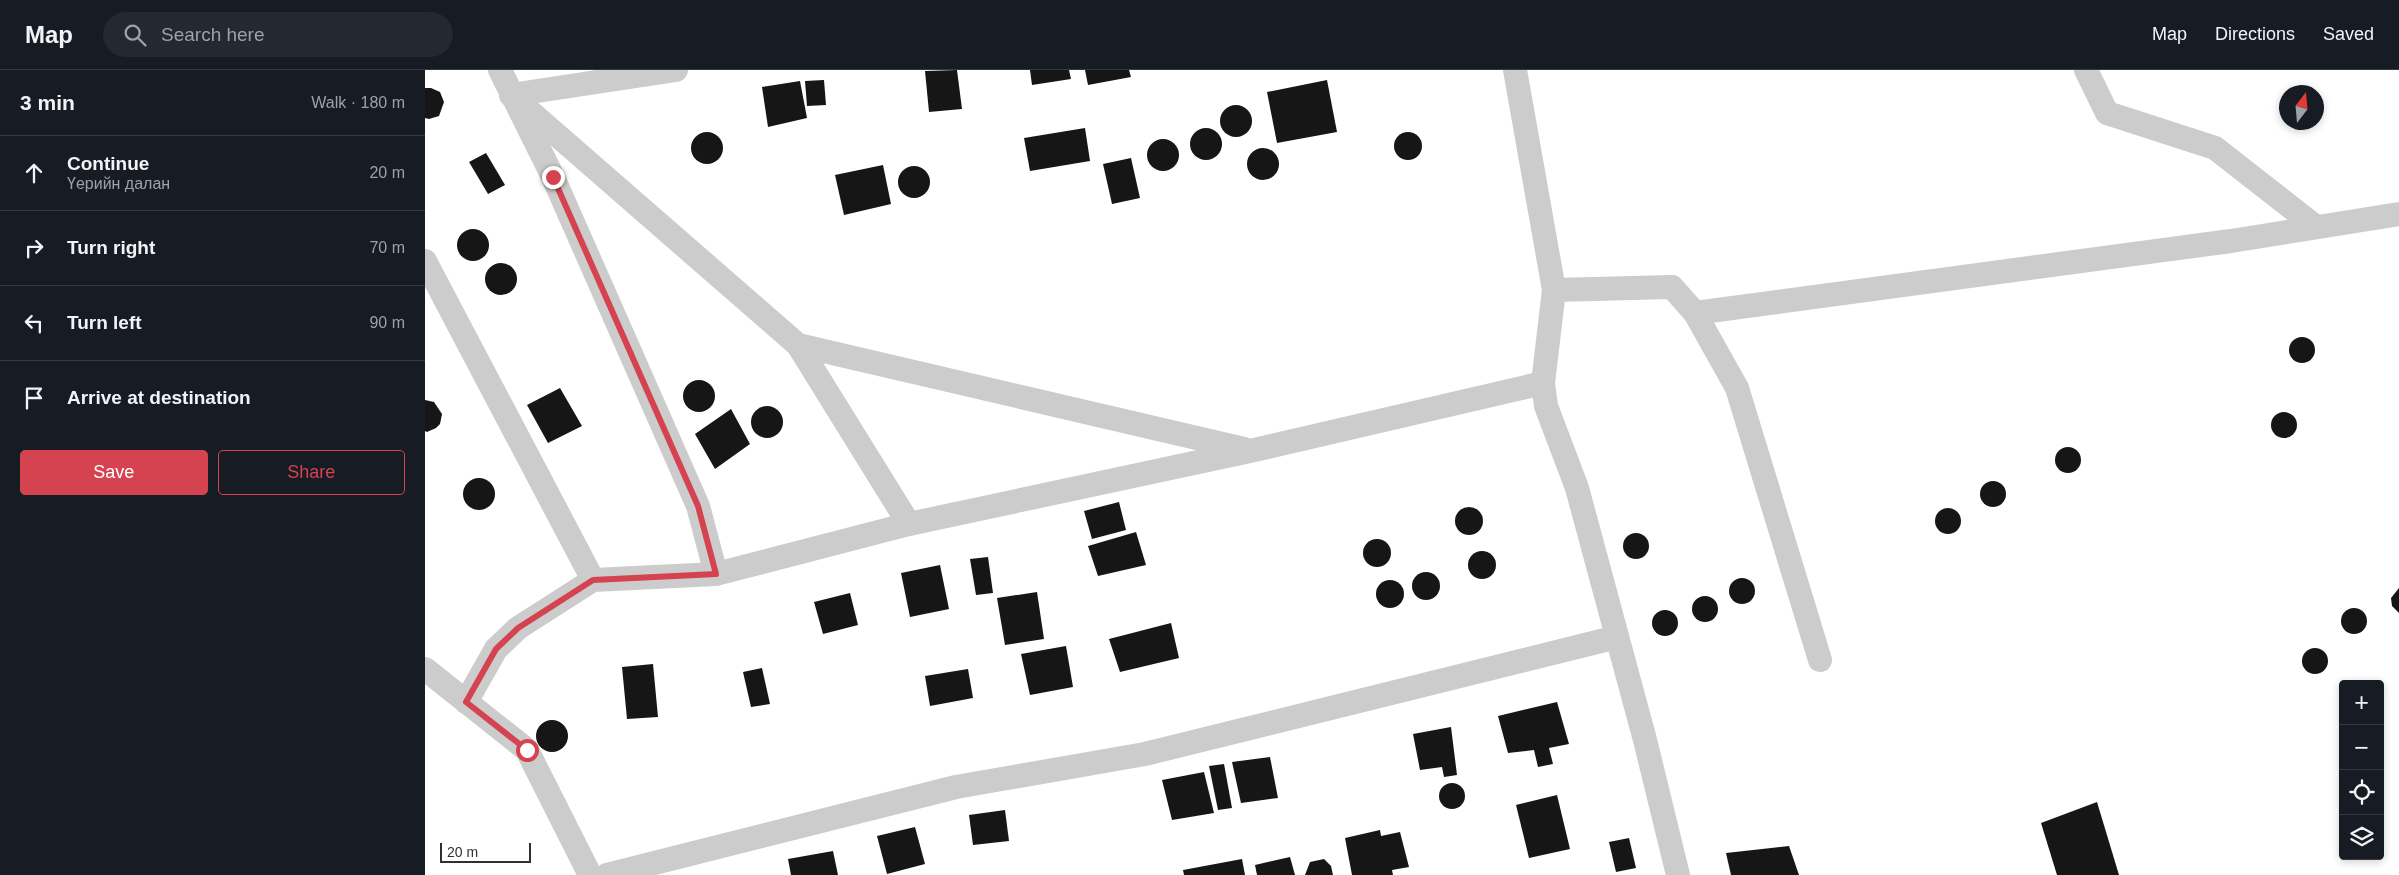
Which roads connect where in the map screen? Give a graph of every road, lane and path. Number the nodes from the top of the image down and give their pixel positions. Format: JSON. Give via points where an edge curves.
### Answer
{"nodes":[{"id":1,"x":500,"y":70,"type":"edge"},
{"id":2,"x":677,"y":70,"type":"edge"},
{"id":3,"x":1515,"y":70,"type":"edge"},
{"id":4,"x":2086,"y":70,"type":"edge"},
{"id":5,"x":511,"y":94,"type":"junction"},
{"id":6,"x":2399,"y":214,"type":"edge"},
{"id":7,"x":2316,"y":227,"type":"junction"},
{"id":8,"x":425,"y":261,"type":"edge"},
{"id":9,"x":1555,"y":290,"type":"junction"},
{"id":10,"x":1695,"y":313,"type":"junction"},
{"id":11,"x":798,"y":345,"type":"junction"},
{"id":12,"x":1543,"y":382,"type":"junction"},
{"id":13,"x":1250,"y":450,"type":"junction"},
{"id":14,"x":909,"y":524,"type":"junction"},
{"id":15,"x":716,"y":574,"type":"junction"},
{"id":16,"x":593,"y":580,"type":"junction"},
{"id":17,"x":1617,"y":637,"type":"junction"},
{"id":18,"x":1820,"y":660,"type":"dead end"},
{"id":19,"x":425,"y":669,"type":"edge"},
{"id":20,"x":466,"y":702,"type":"junction"},
{"id":21,"x":590,"y":875,"type":"edge"},
{"id":22,"x":607,"y":875,"type":"edge"},
{"id":23,"x":1678,"y":875,"type":"edge"}],
"edges":[{"from":1,"to":5,"type":"street"},
{"from":2,"to":5,"type":"street"},
{"from":3,"to":9,"type":"street"},
{"from":4,"to":7,"type":"street","via":[[2107,113],[2215,148]]},
{"from":5,"to":11,"type":"street"},
{"from":5,"to":15,"type":"street","via":[[553,177],[698,506]]},
{"from":6,"to":7,"type":"street"},
{"from":7,"to":10,"type":"street","via":[[2221,243]]},
{"from":8,"to":16,"type":"street"},
{"from":9,"to":10,"type":"street","via":[[1672,287]]},
{"from":9,"to":12,"type":"street"},
{"from":10,"to":18,"type":"street","via":[[1737,388]]},
{"from":11,"to":13,"type":"street"},
{"from":11,"to":14,"type":"street"},
{"from":12,"to":13,"type":"street"},
{"from":12,"to":17,"type":"street","via":[[1546,406],[1577,488]]},
{"from":13,"to":14,"type":"street"},
{"from":14,"to":15,"type":"street"},
{"from":15,"to":16,"type":"street"},
{"from":16,"to":20,"type":"street","via":[[518,628],[496,649]]},
{"from":17,"to":22,"type":"street","via":[[1145,754],[956,788]]},
{"from":17,"to":23,"type":"street"},
{"from":19,"to":20,"type":"street"},
{"from":20,"to":21,"type":"street","via":[[527,750]]}]}
